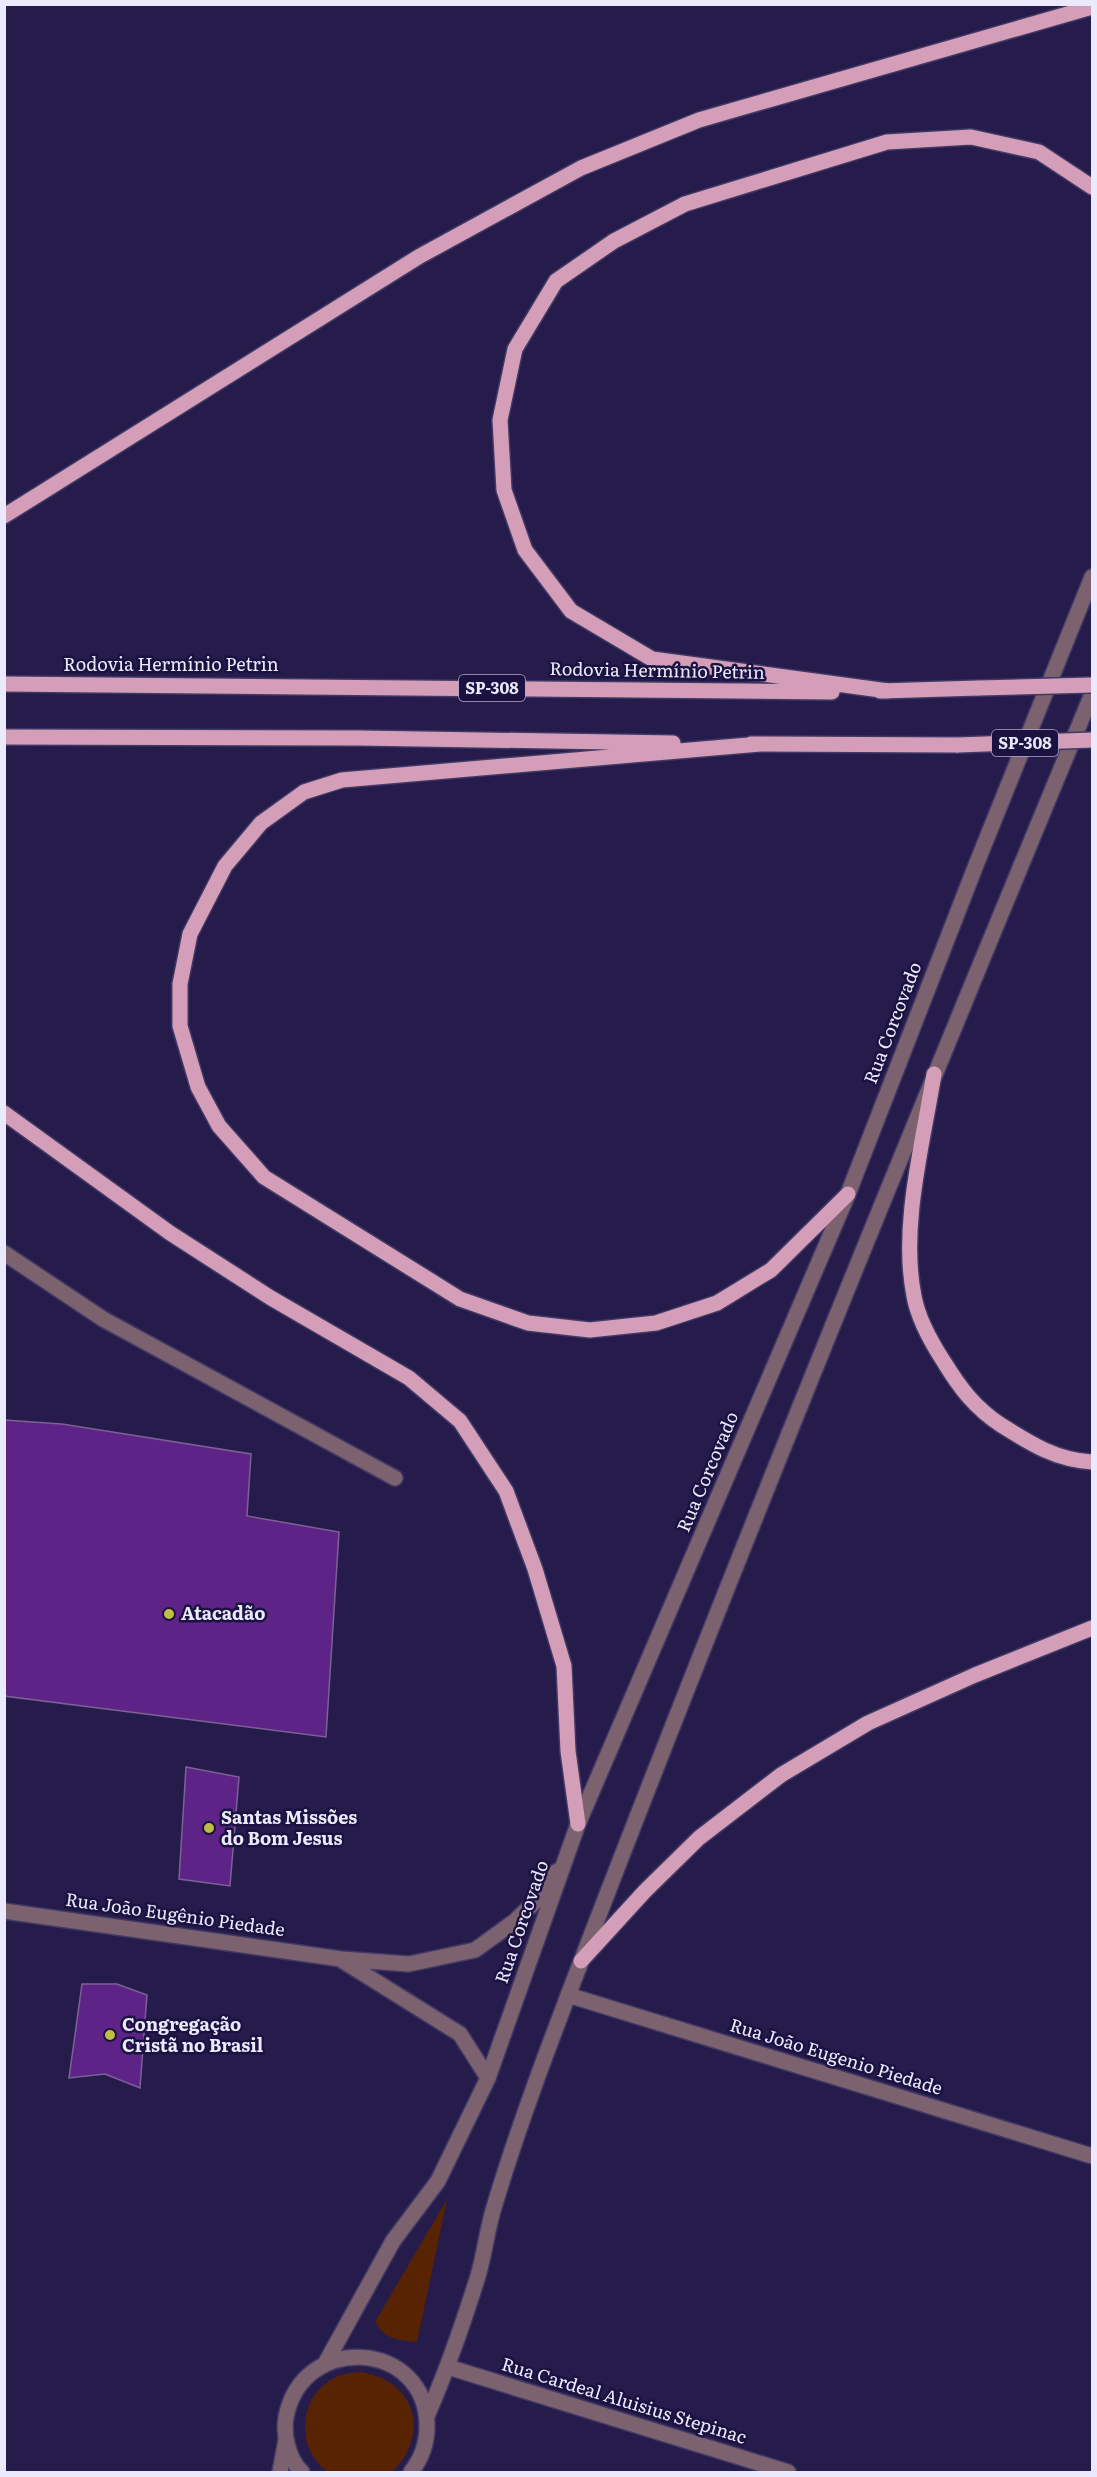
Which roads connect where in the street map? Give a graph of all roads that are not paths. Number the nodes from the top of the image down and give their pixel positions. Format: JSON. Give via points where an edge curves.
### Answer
{"nodes":[{"id":1,"x":1092,"y":7,"type":"edge"},
{"id":2,"x":1092,"y":187,"type":"edge"},
{"id":3,"x":4,"y":516,"type":"edge"},
{"id":4,"x":1092,"y":577,"type":"edge"},
{"id":5,"x":4,"y":684,"type":"edge"},
{"id":6,"x":1092,"y":685,"type":"edge"},
{"id":7,"x":888,"y":691,"type":"junction"},
{"id":8,"x":1092,"y":694,"type":"edge"},
{"id":9,"x":4,"y":737,"type":"edge"},
{"id":10,"x":1092,"y":740,"type":"edge"},
{"id":11,"x":760,"y":744,"type":"junction"},
{"id":12,"x":934,"y":1074,"type":"junction"},
{"id":13,"x":4,"y":1113,"type":"edge"},
{"id":14,"x":848,"y":1194,"type":"junction"},
{"id":15,"x":4,"y":1253,"type":"edge"},
{"id":16,"x":1092,"y":1462,"type":"edge"},
{"id":17,"x":395,"y":1478,"type":"dead end"},
{"id":18,"x":1092,"y":1628,"type":"edge"},
{"id":19,"x":578,"y":1824,"type":"junction"},
{"id":20,"x":564,"y":1860,"type":"junction"},
{"id":21,"x":4,"y":1911,"type":"edge"},
{"id":22,"x":341,"y":1959,"type":"junction"},
{"id":23,"x":581,"y":1961,"type":"junction"},
{"id":24,"x":568,"y":1995,"type":"junction"},
{"id":25,"x":488,"y":2078,"type":"junction"},
{"id":26,"x":1092,"y":2156,"type":"edge"},
{"id":27,"x":325,"y":2364,"type":"junction"},
{"id":28,"x":448,"y":2367,"type":"junction"},
{"id":29,"x":427,"y":2416,"type":"junction"},
{"id":30,"x":286,"y":2437,"type":"junction"},
{"id":31,"x":280,"y":2472,"type":"edge"},
{"id":32,"x":302,"y":2472,"type":"edge"},
{"id":33,"x":411,"y":2472,"type":"edge"},
{"id":34,"x":788,"y":2472,"type":"edge"}],
"edges":[{"from":1,"to":3,"type":"main road","via":[[699,120],[581,168],[420,256]]},
{"from":2,"to":7,"type":"main road","via":[[1039,152],[971,137],[887,142],[685,204],[614,241],[556,281],[515,350],[500,420],[504,490],[525,550],[571,611],[652,659]]},
{"from":4,"to":14,"type":"street","name":"Rua Corcovado"},
{"from":5,"to":7,"type":"main road","name":"Rodovia Hermínio Petrin","number":"SP-308"},
{"from":6,"to":7,"type":"main road","name":"Rodovia Hermínio Petrin","number":"SP-308","bridge":true},
{"from":8,"to":12,"type":"street"},
{"from":9,"to":11,"type":"main road","number":"SP-308"},
{"from":10,"to":11,"type":"main road","number":"SP-308","bridge":true,"via":[[958,745]]},
{"from":11,"to":14,"type":"main road","via":[[342,780],[304,792],[261,823],[225,866],[190,934],[180,984],[180,1026],[198,1088],[219,1126],[264,1177],[460,1299],[528,1323],[590,1330],[656,1323],[717,1303],[771,1270]]},
{"from":12,"to":16,"type":"main road","via":[[911,1214],[909,1250],[914,1297],[929,1339],[962,1392],[991,1419],[1041,1451]]},
{"from":12,"to":23,"type":"street"},
{"from":13,"to":19,"type":"main road","via":[[170,1233],[271,1298],[409,1378],[460,1421],[506,1491],[564,1666],[568,1751]]},
{"from":14,"to":19,"type":"street","name":"Rua Corcovado"},
{"from":15,"to":17,"type":"street","via":[[103,1319]]},
{"from":18,"to":23,"type":"main road","via":[[868,1723],[781,1775],[699,1838]]},
{"from":19,"to":20,"type":"street","name":"Rua Corcovado"},
{"from":20,"to":22,"type":"street","name":"Rua João Eugênio Piedade","via":[[542,1896],[516,1921],[475,1950],[409,1964]]},
{"from":20,"to":25,"type":"street","name":"Rua Corcovado"},
{"from":21,"to":22,"type":"street","name":"Rua João Eugênio Piedade"},
{"from":22,"to":25,"type":"street","name":"Rua João Eugênio Piedade","via":[[459,2034]]},
{"from":23,"to":24,"type":"street"},
{"from":24,"to":26,"type":"street","name":"Rua João Eugenio Piedade"},
{"from":24,"to":28,"type":"street","via":[[518,2129],[492,2212],[479,2273]]},
{"from":25,"to":27,"type":"street","name":"Rua Corcovado","via":[[438,2181],[393,2241]]},
{"from":27,"to":29,"type":"street","via":[[340,2357],[363,2356],[385,2362],[405,2375],[419,2393]]},
{"from":27,"to":30,"type":"street","via":[[301,2382],[289,2402]]},
{"from":28,"to":29,"type":"street"},
{"from":28,"to":34,"type":"street","name":"Rua Cardeal Aluisius Stepinac"},
{"from":29,"to":33,"type":"street","via":[[427,2440]]},
{"from":30,"to":31,"type":"street"},
{"from":30,"to":32,"type":"street"}]}
